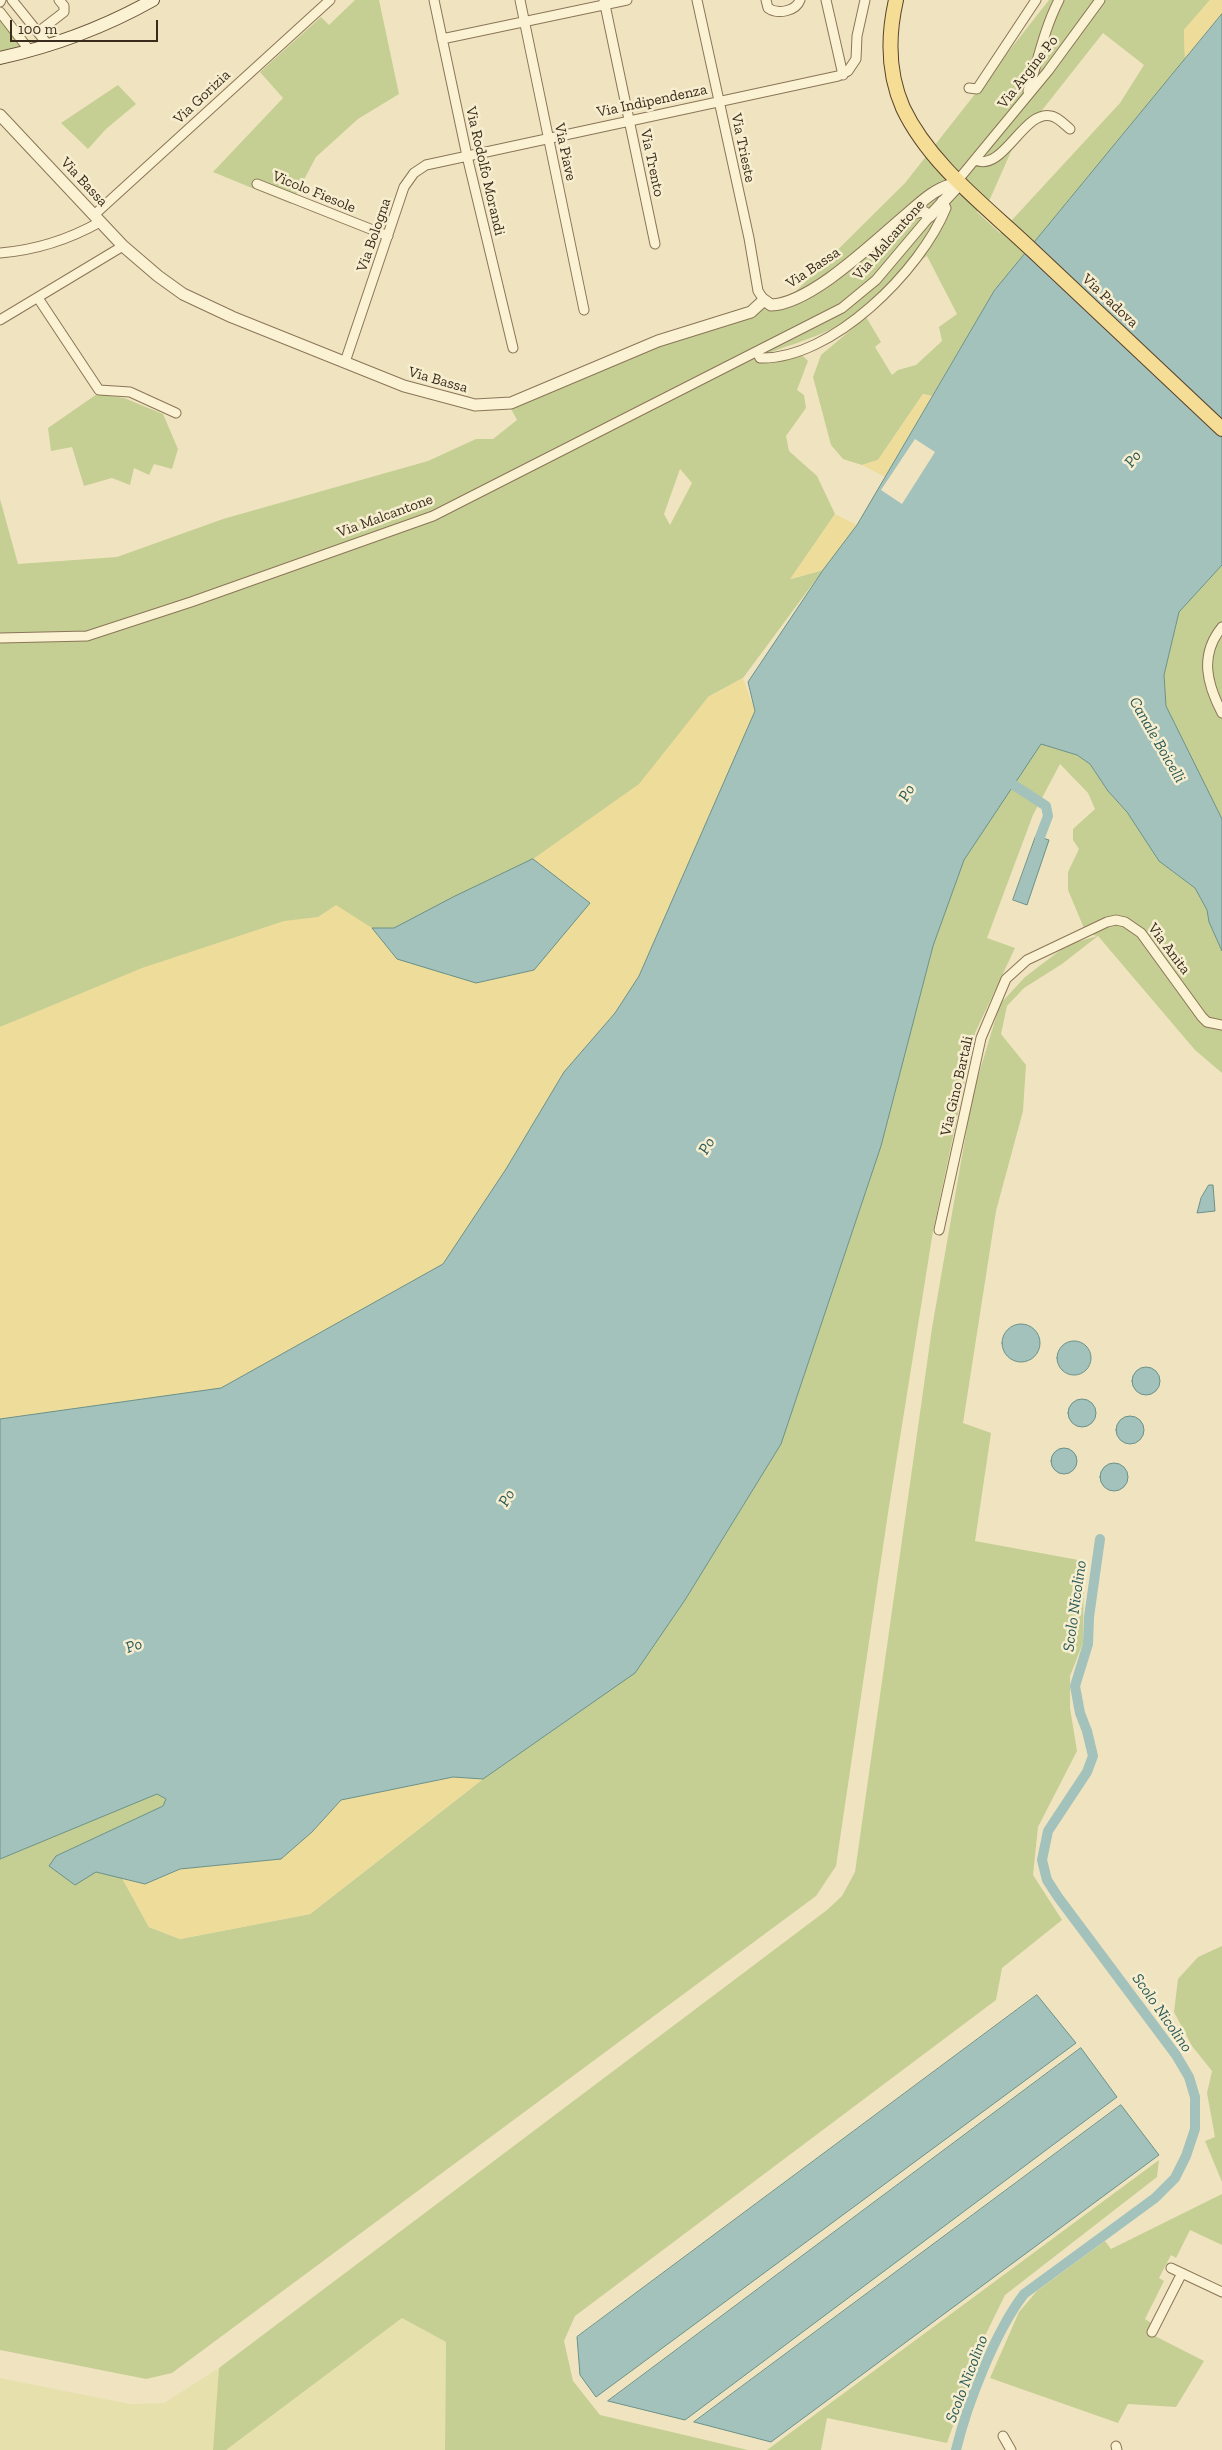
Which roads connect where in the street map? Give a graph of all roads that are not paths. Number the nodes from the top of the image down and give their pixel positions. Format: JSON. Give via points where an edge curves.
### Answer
{"nodes":[{"id":1,"x":12,"y":0,"type":"edge"},
{"id":2,"x":59,"y":0,"type":"edge"},
{"id":3,"x":330,"y":0,"type":"edge"},
{"id":4,"x":434,"y":0,"type":"edge"},
{"id":5,"x":520,"y":0,"type":"edge"},
{"id":6,"x":627,"y":0,"type":"edge"},
{"id":7,"x":697,"y":0,"type":"edge"},
{"id":8,"x":766,"y":0,"type":"edge"},
{"id":9,"x":800,"y":0,"type":"edge"},
{"id":10,"x":826,"y":0,"type":"edge"},
{"id":11,"x":865,"y":0,"type":"edge"},
{"id":12,"x":896,"y":0,"type":"edge"},
{"id":13,"x":1036,"y":0,"type":"edge"},
{"id":14,"x":1059,"y":0,"type":"edge"},
{"id":15,"x":1100,"y":0,"type":"edge"},
{"id":16,"x":147,"y":2,"type":"edge"},
{"id":17,"x":604,"y":2,"type":"edge"},
{"id":18,"x":0,"y":12,"type":"edge"},
{"id":19,"x":524,"y":22,"type":"junction"},
{"id":20,"x":38,"y":32,"type":"junction"},
{"id":21,"x":442,"y":39,"type":"junction"},
{"id":22,"x":49,"y":46,"type":"junction"},
{"id":23,"x":30,"y":51,"type":"junction"},
{"id":24,"x":0,"y":58,"type":"edge"},
{"id":25,"x":843,"y":75,"type":"junction"},
{"id":26,"x":969,"y":88,"type":"dead end"},
{"id":27,"x":1027,"y":96,"type":"junction"},
{"id":28,"x":720,"y":101,"type":"junction"},
{"id":29,"x":0,"y":115,"type":"edge"},
{"id":30,"x":629,"y":120,"type":"junction"},
{"id":31,"x":1070,"y":129,"type":"dead end"},
{"id":32,"x":548,"y":138,"type":"junction"},
{"id":33,"x":467,"y":156,"type":"junction"},
{"id":34,"x":975,"y":160,"type":"junction"},
{"id":35,"x":954,"y":183,"type":"junction"},
{"id":36,"x":257,"y":184,"type":"dead end"},
{"id":37,"x":930,"y":195,"type":"junction"},
{"id":38,"x":942,"y":202,"type":"junction"},
{"id":39,"x":906,"y":215,"type":"junction"},
{"id":40,"x":930,"y":216,"type":"junction"},
{"id":41,"x":97,"y":218,"type":"junction"},
{"id":42,"x":388,"y":236,"type":"junction"},
{"id":43,"x":655,"y":244,"type":"dead end"},
{"id":44,"x":124,"y":246,"type":"junction"},
{"id":45,"x":0,"y":252,"type":"edge"},
{"id":46,"x":38,"y":298,"type":"junction"},
{"id":47,"x":764,"y":300,"type":"junction"},
{"id":48,"x":584,"y":310,"type":"dead end"},
{"id":49,"x":0,"y":320,"type":"edge"},
{"id":50,"x":512,"y":348,"type":"dead end"},
{"id":51,"x":758,"y":352,"type":"junction"},
{"id":52,"x":346,"y":362,"type":"junction"},
{"id":53,"x":176,"y":413,"type":"dead end"},
{"id":54,"x":1222,"y":429,"type":"edge"},
{"id":55,"x":1222,"y":627,"type":"edge"},
{"id":56,"x":0,"y":638,"type":"edge"},
{"id":57,"x":1222,"y":713,"type":"edge"},
{"id":58,"x":1027,"y":960,"type":"joint"},
{"id":59,"x":1222,"y":1025,"type":"edge"},
{"id":60,"x":939,"y":1230,"type":"dead end"},
{"id":61,"x":1171,"y":2268,"type":"dead end"},
{"id":62,"x":1182,"y":2273,"type":"junction"},
{"id":63,"x":1222,"y":2292,"type":"edge"},
{"id":64,"x":1152,"y":2332,"type":"dead end"},
{"id":65,"x":1003,"y":2436,"type":"dead end"},
{"id":66,"x":1011,"y":2450,"type":"edge"}],
"edges":[{"from":1,"to":20,"type":"street"},
{"from":2,"to":20,"type":"street","via":[[64,12]]},
{"from":3,"to":41,"type":"street","name":"Via Gorizia"},
{"from":4,"to":21,"type":"street","name":"Via Rodolfo Morandi"},
{"from":5,"to":19,"type":"street","name":"Via Piave"},
{"from":6,"to":17,"type":"street"},
{"from":7,"to":28,"type":"street","name":"Via Trieste"},
{"from":8,"to":9,"type":"street","via":[[768,8],[776,12],[794,8]]},
{"from":10,"to":25,"type":"street"},
{"from":11,"to":25,"type":"street","via":[[856,59]]},
{"from":12,"to":35,"type":"main road","name":"Via Padova","via":[[890,52],[902,106]]},
{"from":13,"to":26,"type":"street","via":[[977,89]]},
{"from":14,"to":27,"type":"street","via":[[1047,25]]},
{"from":15,"to":27,"type":"street","name":"Via Argine Po"},
{"from":16,"to":22,"type":"main road","via":[[102,26]]},
{"from":17,"to":19,"type":"street"},
{"from":17,"to":30,"type":"street","name":"Via Trento"},
{"from":18,"to":23,"type":"street"},
{"from":19,"to":21,"type":"street"},
{"from":19,"to":32,"type":"street","name":"Via Piave"},
{"from":20,"to":22,"type":"street"},
{"from":21,"to":33,"type":"street","name":"Via Rodolfo Morandi"},
{"from":22,"to":23,"type":"main road"},
{"from":23,"to":24,"type":"main road"},
{"from":25,"to":28,"type":"street","name":"Via Indipendenza"},
{"from":27,"to":34,"type":"street","name":"Via Argine Po"},
{"from":28,"to":30,"type":"street","name":"Via Indipendenza"},
{"from":28,"to":47,"type":"street","name":"Via Trieste","via":[[758,291]]},
{"from":29,"to":41,"type":"street","name":"Via Bassa"},
{"from":30,"to":32,"type":"street","name":"Via Indipendenza"},
{"from":30,"to":43,"type":"street","name":"Via Trento"},
{"from":31,"to":34,"type":"street","via":[[1053,116],[1044,115],[991,160],[982,163]]},
{"from":32,"to":33,"type":"street","name":"Via Indipendenza"},
{"from":32,"to":48,"type":"street","name":"Via Piave"},
{"from":33,"to":42,"type":"street","name":"Via Bologna","via":[[426,165],[414,173],[404,187]]},
{"from":33,"to":50,"type":"street","name":"Via Rodolfo Morandi"},
{"from":34,"to":35,"type":"street","name":"Via Argine Po"},
{"from":35,"to":37,"type":"street","name":"Via Bassa"},
{"from":35,"to":38,"type":"street","via":[[955,189]]},
{"from":35,"to":54,"type":"main road","name":"Via Padova","via":[[976,197]]},
{"from":36,"to":42,"type":"street","name":"Vicolo Fiesole"},
{"from":37,"to":38,"type":"street"},
{"from":37,"to":39,"type":"street","name":"Via Bassa"},
{"from":38,"to":40,"type":"street","name":"Via Malcantone"},
{"from":38,"to":51,"type":"street","name":"Via Malcantone","via":[[946,208],[932,234],[906,270],[870,309],[830,337],[810,346],[768,358],[760,358]]},
{"from":39,"to":40,"type":"street","via":[[922,211]]},
{"from":39,"to":47,"type":"street","name":"Via Bassa","via":[[806,294],[776,305]]},
{"from":40,"to":51,"type":"street","name":"Via Malcantone","via":[[876,280],[856,298]]},
{"from":41,"to":44,"type":"street","name":"Via Bassa"},
{"from":41,"to":45,"type":"street","name":"Via Gorizia","via":[[74,236],[51,244]]},
{"from":42,"to":52,"type":"street","name":"Via Bologna"},
{"from":44,"to":46,"type":"street"},
{"from":44,"to":52,"type":"street","name":"Via Bassa","via":[[158,276],[191,298]]},
{"from":46,"to":49,"type":"street"},
{"from":46,"to":53,"type":"street","via":[[98,390],[130,392]]},
{"from":47,"to":52,"type":"street","name":"Via Bassa","via":[[751,312],[658,341],[505,404],[475,405],[428,394]]},
{"from":51,"to":56,"type":"street","name":"Via Malcantone","via":[[434,516],[87,636]]},
{"from":55,"to":57,"type":"street","via":[[1210,647],[1208,666],[1209,685]]},
{"from":58,"to":59,"type":"street","name":"Via Anita","via":[[1107,922],[1125,922],[1142,933],[1202,1017],[1207,1022]]},
{"from":58,"to":60,"type":"street","name":"Via Gino Bartali","via":[[1006,979],[981,1038]]},
{"from":61,"to":62,"type":"street"},
{"from":62,"to":63,"type":"street"},
{"from":62,"to":64,"type":"street"},
{"from":65,"to":66,"type":"street"}]}
